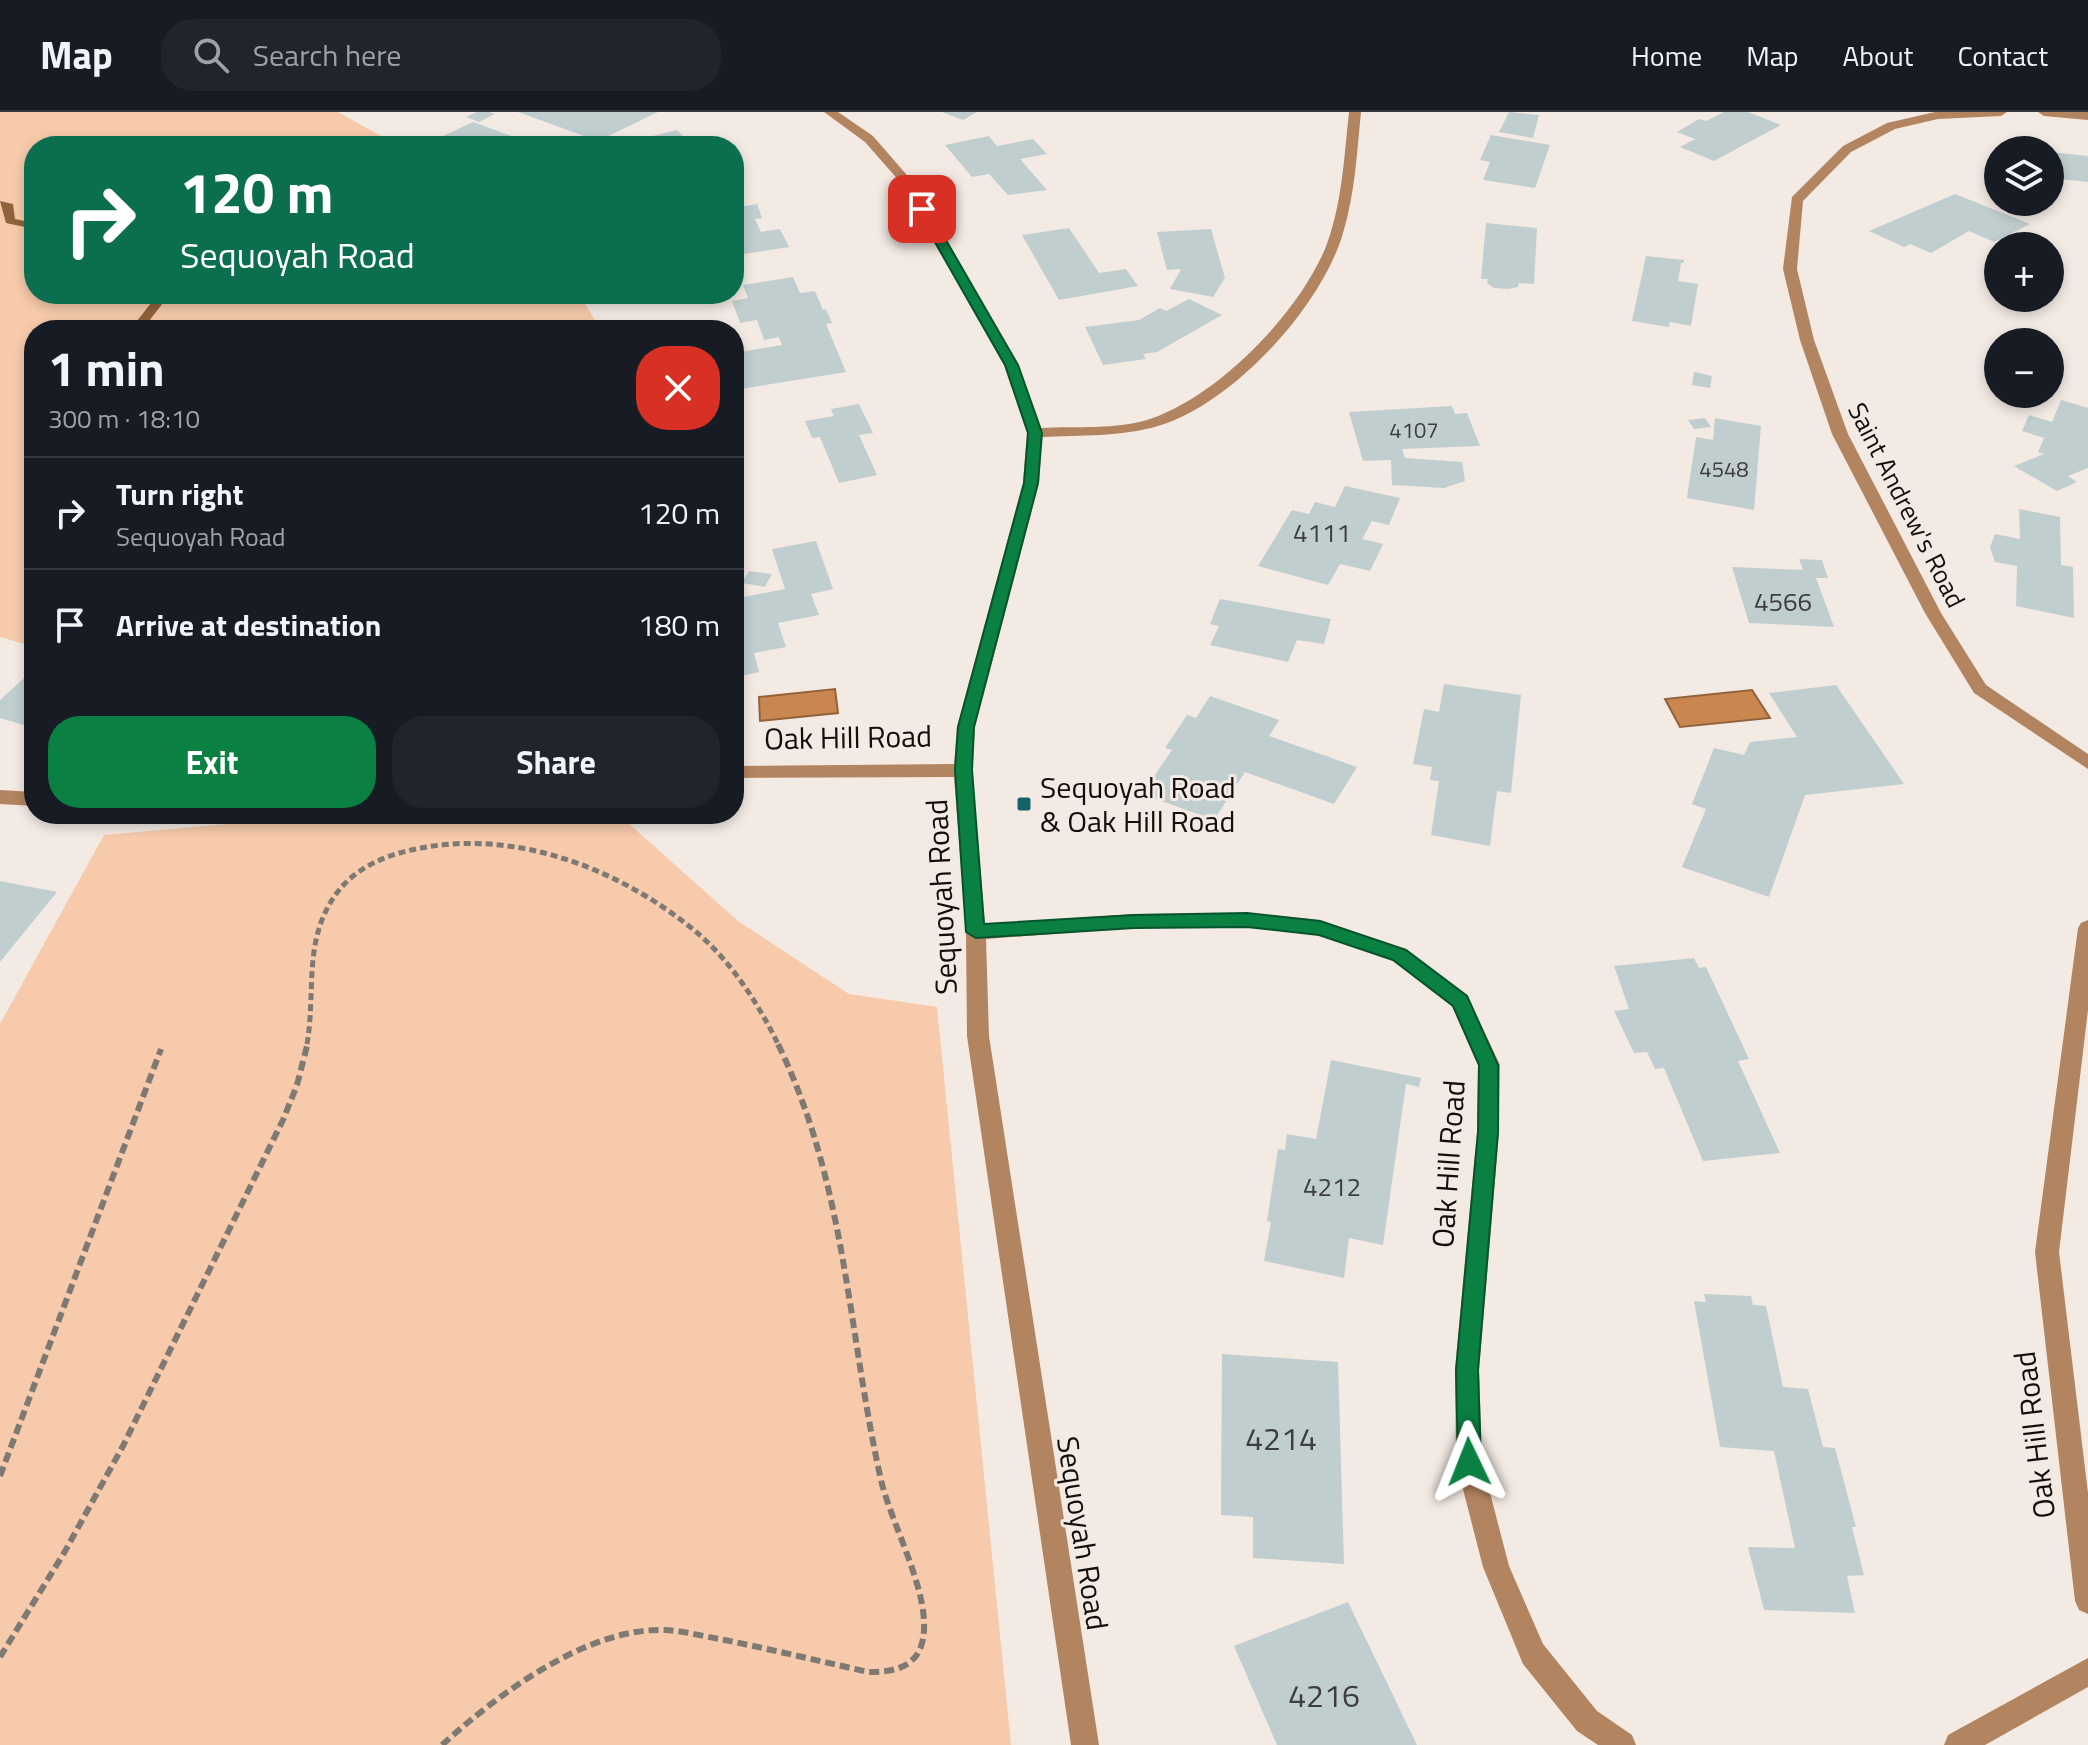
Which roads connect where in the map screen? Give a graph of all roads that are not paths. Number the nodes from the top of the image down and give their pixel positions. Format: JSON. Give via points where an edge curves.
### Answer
{"nodes":[{"id":1,"x":830,"y":112,"type":"edge"},
{"id":2,"x":1355,"y":112,"type":"edge"},
{"id":3,"x":2001,"y":112,"type":"edge"},
{"id":4,"x":2044,"y":112,"type":"edge"},
{"id":5,"x":2088,"y":116,"type":"edge"},
{"id":6,"x":1035,"y":433,"type":"junction"},
{"id":7,"x":2088,"y":763,"type":"edge"},
{"id":8,"x":963,"y":770,"type":"junction"},
{"id":9,"x":744,"y":772,"type":"edge"},
{"id":10,"x":0,"y":797,"type":"edge"},
{"id":11,"x":24,"y":798,"type":"edge"},
{"id":12,"x":2088,"y":928,"type":"edge"},
{"id":13,"x":976,"y":932,"type":"junction"},
{"id":14,"x":2088,"y":1601,"type":"edge"},
{"id":15,"x":2088,"y":1672,"type":"edge"},
{"id":16,"x":1085,"y":1745,"type":"edge"},
{"id":17,"x":1622,"y":1745,"type":"edge"},
{"id":18,"x":1958,"y":1745,"type":"edge"}],
"edges":[{"from":1,"to":6,"type":"street","name":"Sequoyah Road","via":[[869,139],[906,181],[1011,365]]},
{"from":2,"to":6,"type":"street","via":[[1347,184],[1331,251],[1301,300],[1250,363],[1155,422]]},
{"from":3,"to":7,"type":"street","name":"Saint Andrew's Road","via":[[1938,115],[1891,126],[1847,149],[1797,200],[1790,269],[1807,340],[1840,434],[1933,613],[1980,689]]},
{"from":4,"to":5,"type":"street"},
{"from":6,"to":8,"type":"street","name":"Sequoyah Road","via":[[1031,483],[966,727]]},
{"from":8,"to":9,"type":"street","name":"Oak Hill Road"},
{"from":8,"to":13,"type":"street","name":"Sequoyah Road"},
{"from":10,"to":11,"type":"street"},
{"from":12,"to":14,"type":"street","name":"Oak Hill Road","via":[[2047,1252]]},
{"from":13,"to":16,"type":"street","name":"Sequoyah Road","via":[[978,1036]]},
{"from":13,"to":17,"type":"street","name":"Oak Hill Road","via":[[1134,921],[1247,920],[1320,928],[1399,955],[1460,1001],[1489,1065],[1467,1370],[1469,1462],[1496,1567],[1533,1654],[1587,1721]]},
{"from":15,"to":18,"type":"street"}]}
